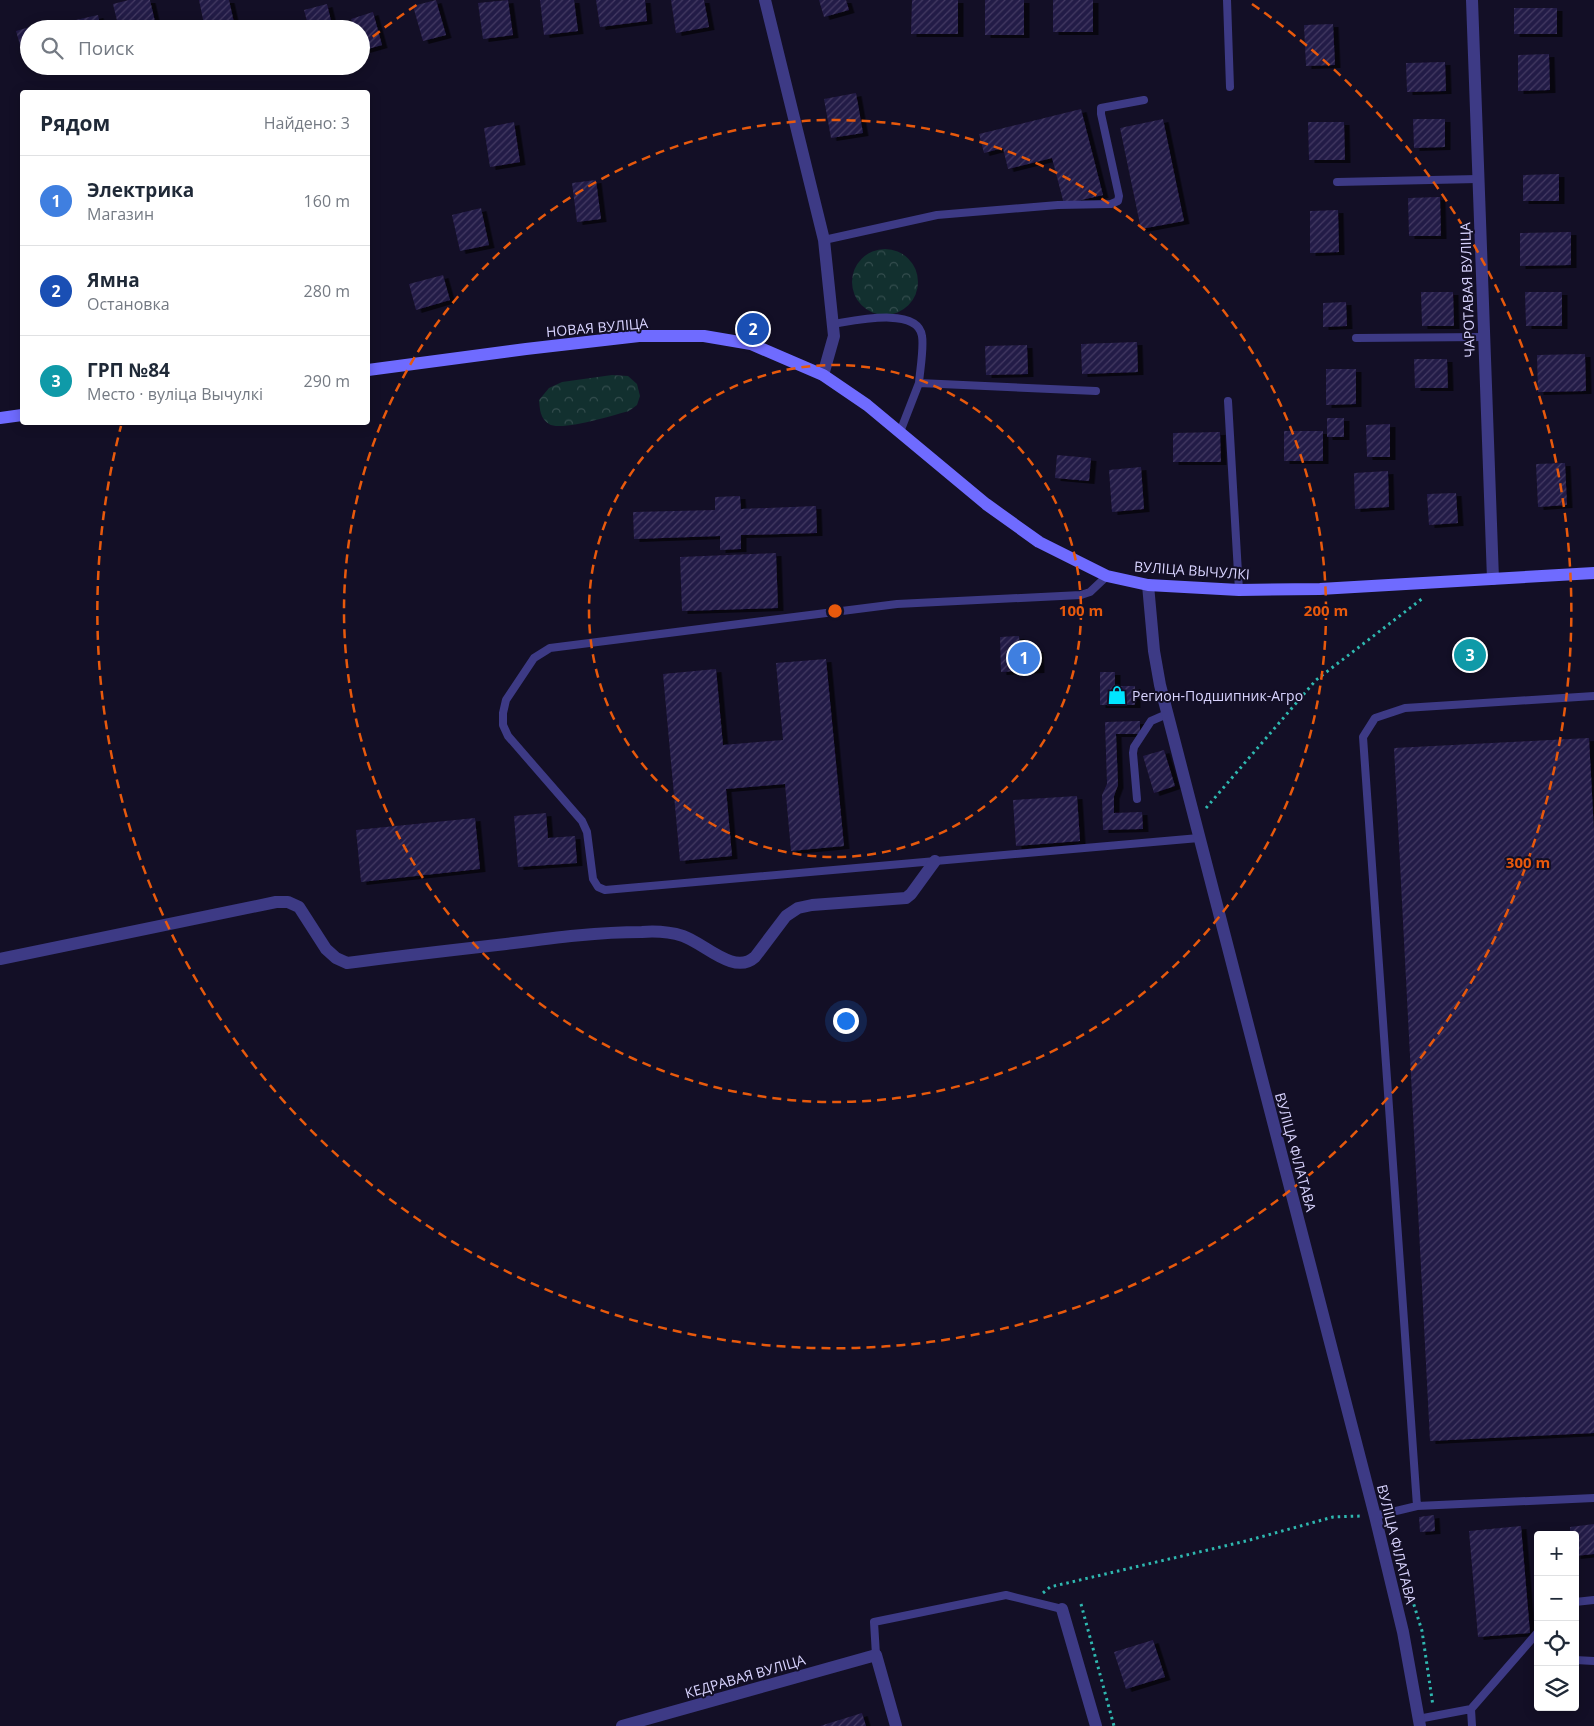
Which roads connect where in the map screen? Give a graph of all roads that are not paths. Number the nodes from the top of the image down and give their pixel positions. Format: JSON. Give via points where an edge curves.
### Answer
{"nodes":[{"id":1,"x":765,"y":0,"type":"edge"},
{"id":2,"x":1227,"y":0,"type":"edge"},
{"id":3,"x":1472,"y":0,"type":"edge"},
{"id":4,"x":1230,"y":87,"type":"dead end"},
{"id":5,"x":1144,"y":100,"type":"dead end"},
{"id":6,"x":1478,"y":179,"type":"junction"},
{"id":7,"x":1337,"y":182,"type":"dead end"},
{"id":8,"x":824,"y":240,"type":"junction"},
{"id":9,"x":833,"y":324,"type":"junction"},
{"id":10,"x":1484,"y":337,"type":"junction"},
{"id":11,"x":1356,"y":338,"type":"dead end"},
{"id":12,"x":370,"y":370,"type":"edge"},
{"id":13,"x":823,"y":375,"type":"junction"},
{"id":14,"x":919,"y":383,"type":"junction"},
{"id":15,"x":1096,"y":391,"type":"dead end"},
{"id":16,"x":1228,"y":401,"type":"dead end"},
{"id":17,"x":20,"y":415,"type":"edge"},
{"id":18,"x":0,"y":418,"type":"edge"},
{"id":19,"x":900,"y":432,"type":"junction"},
{"id":20,"x":1594,"y":573,"type":"edge"},
{"id":21,"x":1107,"y":576,"type":"junction"},
{"id":22,"x":1493,"y":579,"type":"junction"},
{"id":23,"x":1148,"y":585,"type":"junction"},
{"id":24,"x":1239,"y":590,"type":"junction"},
{"id":25,"x":1594,"y":696,"type":"edge"},
{"id":26,"x":1167,"y":714,"type":"junction"},
{"id":27,"x":1137,"y":799,"type":"dead end"},
{"id":28,"x":1199,"y":838,"type":"junction"},
{"id":29,"x":935,"y":861,"type":"junction"},
{"id":30,"x":0,"y":958,"type":"edge"},
{"id":31,"x":1594,"y":1498,"type":"edge"},
{"id":32,"x":1417,"y":1506,"type":"junction"},
{"id":33,"x":1375,"y":1516,"type":"junction"},
{"id":34,"x":1594,"y":1600,"type":"edge"},
{"id":35,"x":1579,"y":1602,"type":"edge"},
{"id":36,"x":1062,"y":1609,"type":"joint"},
{"id":37,"x":1534,"y":1637,"type":"edge"},
{"id":38,"x":876,"y":1655,"type":"junction"},
{"id":39,"x":1579,"y":1660,"type":"edge"},
{"id":40,"x":1594,"y":1661,"type":"edge"},
{"id":41,"x":1471,"y":1709,"type":"junction"},
{"id":42,"x":1419,"y":1722,"type":"edge"},
{"id":43,"x":622,"y":1726,"type":"edge"},
{"id":44,"x":896,"y":1726,"type":"edge"},
{"id":45,"x":1096,"y":1726,"type":"edge"},
{"id":46,"x":1472,"y":1726,"type":"edge"}],
"edges":[{"from":1,"to":8,"type":"street"},
{"from":2,"to":4,"type":"lane"},
{"from":3,"to":6,"type":"street","name":"ЧАРОТАВАЯ ВУЛІЦА"},
{"from":5,"to":8,"type":"lane","via":[[1101,108],[1118,201],[937,215]]},
{"from":6,"to":7,"type":"lane"},
{"from":6,"to":10,"type":"street","name":"ЧАРОТАВАЯ ВУЛІЦА"},
{"from":8,"to":9,"type":"street"},
{"from":9,"to":13,"type":"street","via":[[834,336]]},
{"from":9,"to":14,"type":"lane","via":[[894,318],[918,327],[922,336]]},
{"from":10,"to":11,"type":"lane"},
{"from":10,"to":22,"type":"street","name":"ЧАРОТАВАЯ ВУЛІЦА"},
{"from":12,"to":13,"type":"street","name":"НОВАЯ ВУЛІЦА","via":[[639,336],[704,336],[751,344]]},
{"from":13,"to":19,"type":"street","name":"ВУЛІЦА ВЫЧУЛКІ"},
{"from":14,"to":15,"type":"lane"},
{"from":14,"to":19,"type":"lane"},
{"from":16,"to":24,"type":"lane"},
{"from":17,"to":18,"type":"street"},
{"from":19,"to":21,"type":"street","name":"ВУЛІЦА ВЫЧУЛКІ","via":[[986,504],[1039,542]]},
{"from":20,"to":22,"type":"street","name":"ВУЛІЦА ВЫЧУЛКІ"},
{"from":21,"to":23,"type":"street","name":"ВУЛІЦА ВЫЧУЛКІ"},
{"from":21,"to":29,"type":"lane","via":[[1090,592],[1080,595],[897,604],[550,648],[534,658],[506,700],[503,725],[508,736],[582,821],[587,832],[593,879],[598,887],[605,890]]},
{"from":22,"to":24,"type":"street","name":"ВУЛІЦА ВЫЧУЛКІ","via":[[1320,589]]},
{"from":23,"to":24,"type":"street","name":"ВУЛІЦА ВЫЧУЛКІ"},
{"from":23,"to":26,"type":"street","name":"ВУЛІЦА ФІЛАТАВА","via":[[1154,651]]},
{"from":25,"to":32,"type":"lane","via":[[1405,708],[1375,718],[1363,737]]},
{"from":26,"to":27,"type":"lane","via":[[1151,721],[1134,747]]},
{"from":26,"to":28,"type":"street","name":"ВУЛІЦА ФІЛАТАВА"},
{"from":28,"to":29,"type":"lane"},
{"from":28,"to":33,"type":"street","name":"ВУЛІЦА ФІЛАТАВА"},
{"from":29,"to":30,"type":"street","via":[[906,898],[798,908],[786,916],[749,962],[741,963],[722,958],[682,936],[658,932],[601,932],[347,962],[326,949],[299,907],[288,902]]},
{"from":31,"to":32,"type":"lane"},
{"from":32,"to":33,"type":"lane"},
{"from":33,"to":42,"type":"street","name":"ВУЛІЦА ФІЛАТАВА"},
{"from":34,"to":35,"type":"lane"},
{"from":36,"to":38,"type":"lane","via":[[1006,1595],[874,1622]]},
{"from":36,"to":45,"type":"street"},
{"from":37,"to":41,"type":"lane"},
{"from":38,"to":43,"type":"street","name":"КЕДРАВАЯ ВУЛІЦА"},
{"from":38,"to":44,"type":"street"},
{"from":39,"to":40,"type":"lane"},
{"from":41,"to":42,"type":"lane"},
{"from":41,"to":46,"type":"lane"}]}
